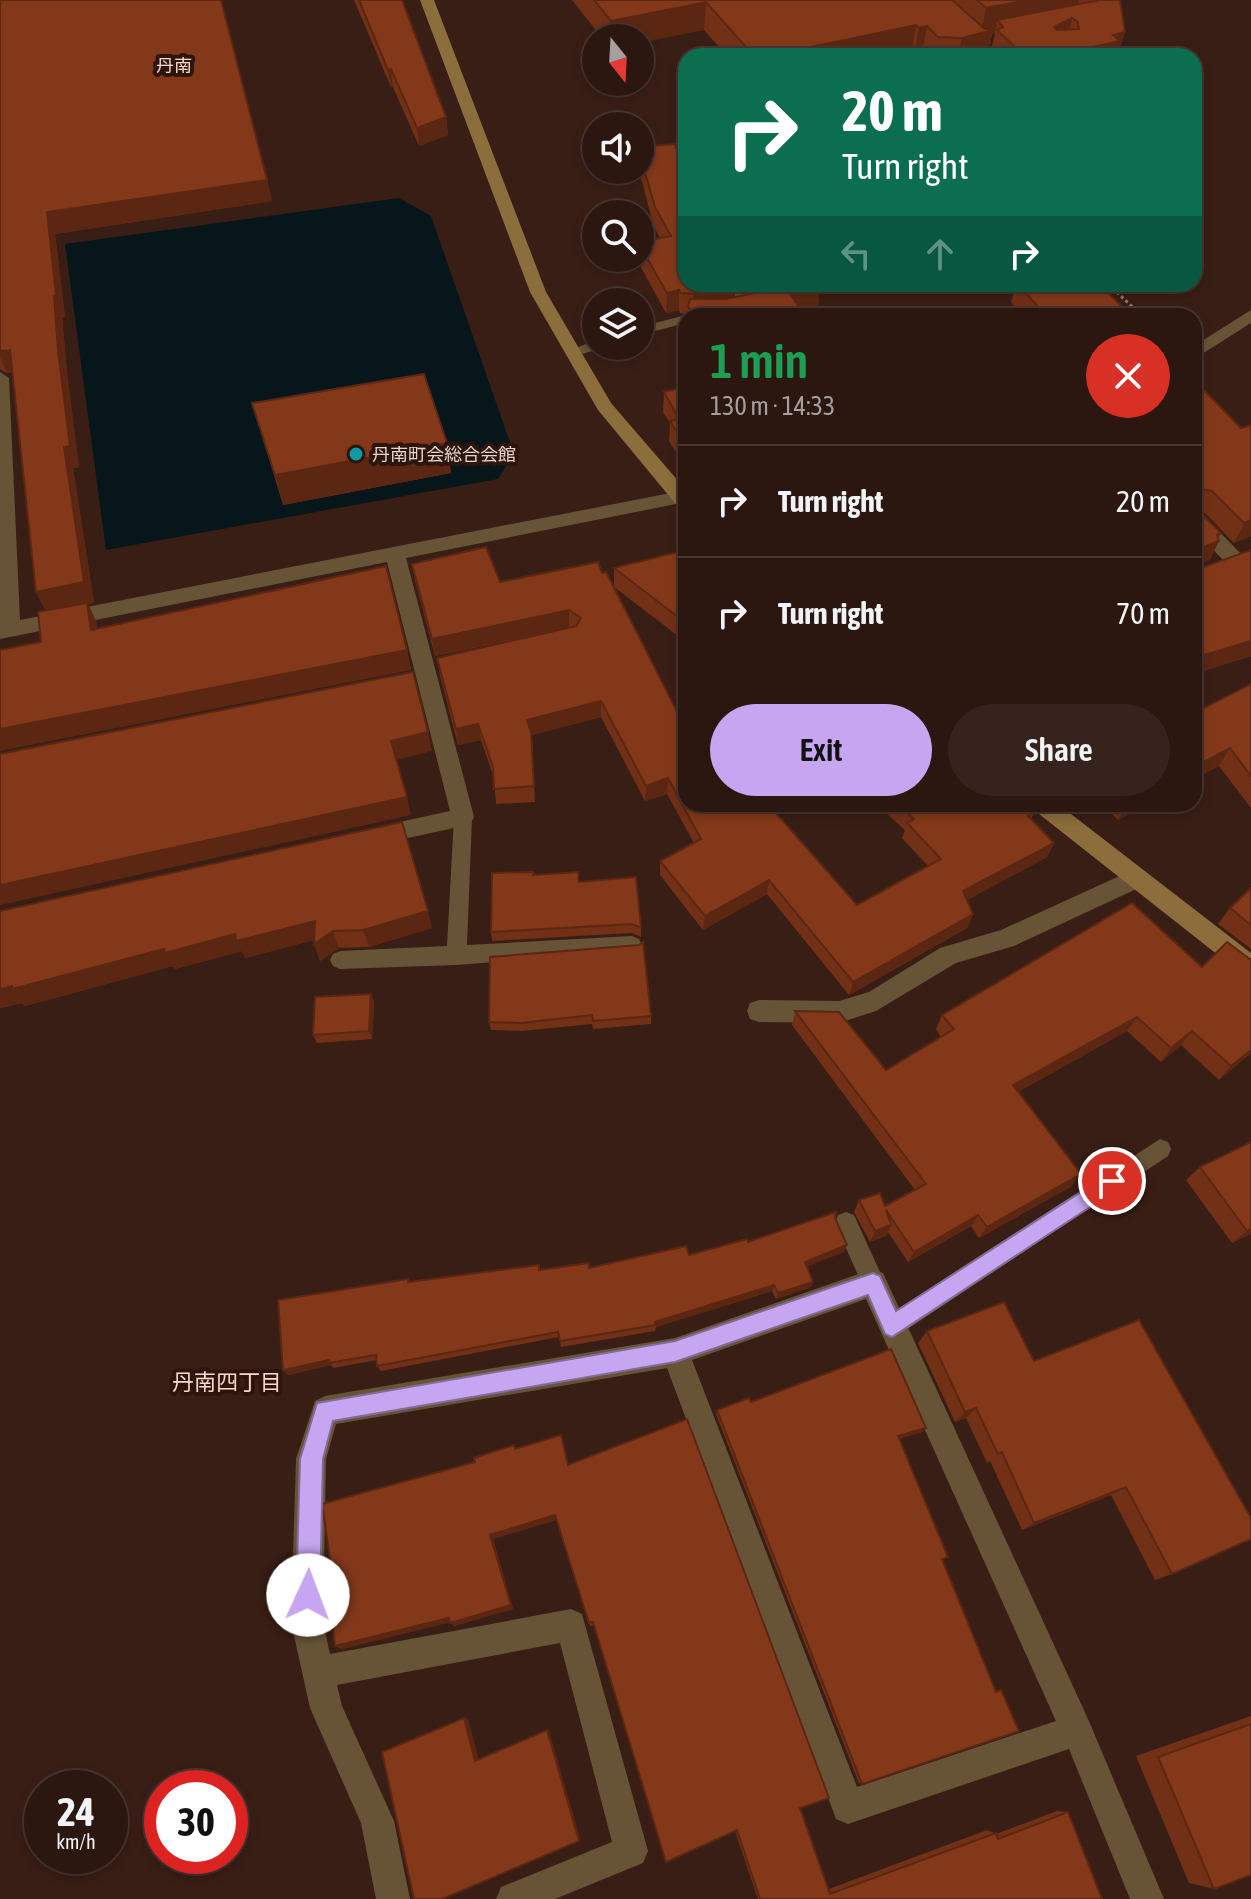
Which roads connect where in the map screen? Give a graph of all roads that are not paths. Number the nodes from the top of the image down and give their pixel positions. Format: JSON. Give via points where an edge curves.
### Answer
{"nodes":[{"id":1,"x":427,"y":0,"type":"edge"},
{"id":2,"x":739,"y":292,"type":"edge"},
{"id":3,"x":742,"y":308,"type":"edge"},
{"id":4,"x":1251,"y":315,"type":"edge"},
{"id":5,"x":678,"y":321,"type":"edge"},
{"id":6,"x":654,"y":327,"type":"edge"},
{"id":7,"x":582,"y":349,"type":"edge"},
{"id":8,"x":1202,"y":349,"type":"edge"},
{"id":9,"x":573,"y":352,"type":"junction"},
{"id":10,"x":0,"y":378,"type":"edge"},
{"id":11,"x":678,"y":492,"type":"edge"},
{"id":12,"x":678,"y":500,"type":"edge"},
{"id":13,"x":1202,"y":524,"type":"edge"},
{"id":14,"x":395,"y":554,"type":"junction"},
{"id":15,"x":1244,"y":558,"type":"edge"},
{"id":16,"x":1208,"y":571,"type":"edge"},
{"id":17,"x":5,"y":630,"type":"edge"},
{"id":18,"x":1052,"y":812,"type":"edge"},
{"id":19,"x":463,"y":817,"type":"junction"},
{"id":20,"x":355,"y":840,"type":"edge"},
{"id":21,"x":1137,"y":878,"type":"junction"},
{"id":22,"x":632,"y":945,"type":"edge"},
{"id":23,"x":456,"y":956,"type":"junction"},
{"id":24,"x":340,"y":960,"type":"dead end"},
{"id":25,"x":1251,"y":967,"type":"edge"},
{"id":26,"x":759,"y":1011,"type":"dead end"},
{"id":27,"x":1160,"y":1149,"type":"dead end"},
{"id":28,"x":846,"y":1223,"type":"dead end"},
{"id":29,"x":873,"y":1283,"type":"junction"},
{"id":30,"x":892,"y":1326,"type":"junction"},
{"id":31,"x":675,"y":1352,"type":"junction"},
{"id":32,"x":319,"y":1672,"type":"junction"},
{"id":33,"x":1077,"y":1730,"type":"junction"},
{"id":34,"x":393,"y":1899,"type":"edge"},
{"id":35,"x":513,"y":1899,"type":"edge"},
{"id":36,"x":1147,"y":1899,"type":"edge"}],
"edges":[{"from":1,"to":9,"type":"street","via":[[538,292]]},
{"from":2,"to":3,"type":"lane","via":[[747,307]]},
{"from":4,"to":8,"type":"street"},
{"from":5,"to":6,"type":"lane"},
{"from":7,"to":9,"type":"lane"},
{"from":9,"to":11,"type":"street","via":[[604,406]]},
{"from":10,"to":17,"type":"street"},
{"from":12,"to":14,"type":"street"},
{"from":13,"to":15,"type":"street"},
{"from":14,"to":17,"type":"street"},
{"from":14,"to":19,"type":"street"},
{"from":15,"to":16,"type":"street"},
{"from":18,"to":21,"type":"street"},
{"from":19,"to":20,"type":"street"},
{"from":19,"to":23,"type":"lane"},
{"from":21,"to":25,"type":"street"},
{"from":21,"to":26,"type":"street","via":[[1006,939],[949,955],[876,1000],[839,1012]]},
{"from":22,"to":23,"type":"lane"},
{"from":23,"to":24,"type":"lane"},
{"from":27,"to":30,"type":"lane"},
{"from":28,"to":29,"type":"lane"},
{"from":29,"to":30,"type":"street"},
{"from":29,"to":31,"type":"street"},
{"from":30,"to":33,"type":"street"},
{"from":31,"to":32,"type":"street","via":[[325,1411],[311,1459],[307,1622]]},
{"from":31,"to":33,"type":"street","via":[[848,1807]]},
{"from":32,"to":34,"type":"street","via":[[326,1708],[377,1821]]},
{"from":32,"to":35,"type":"street","via":[[571,1625],[631,1851]]},
{"from":33,"to":36,"type":"street"}]}
